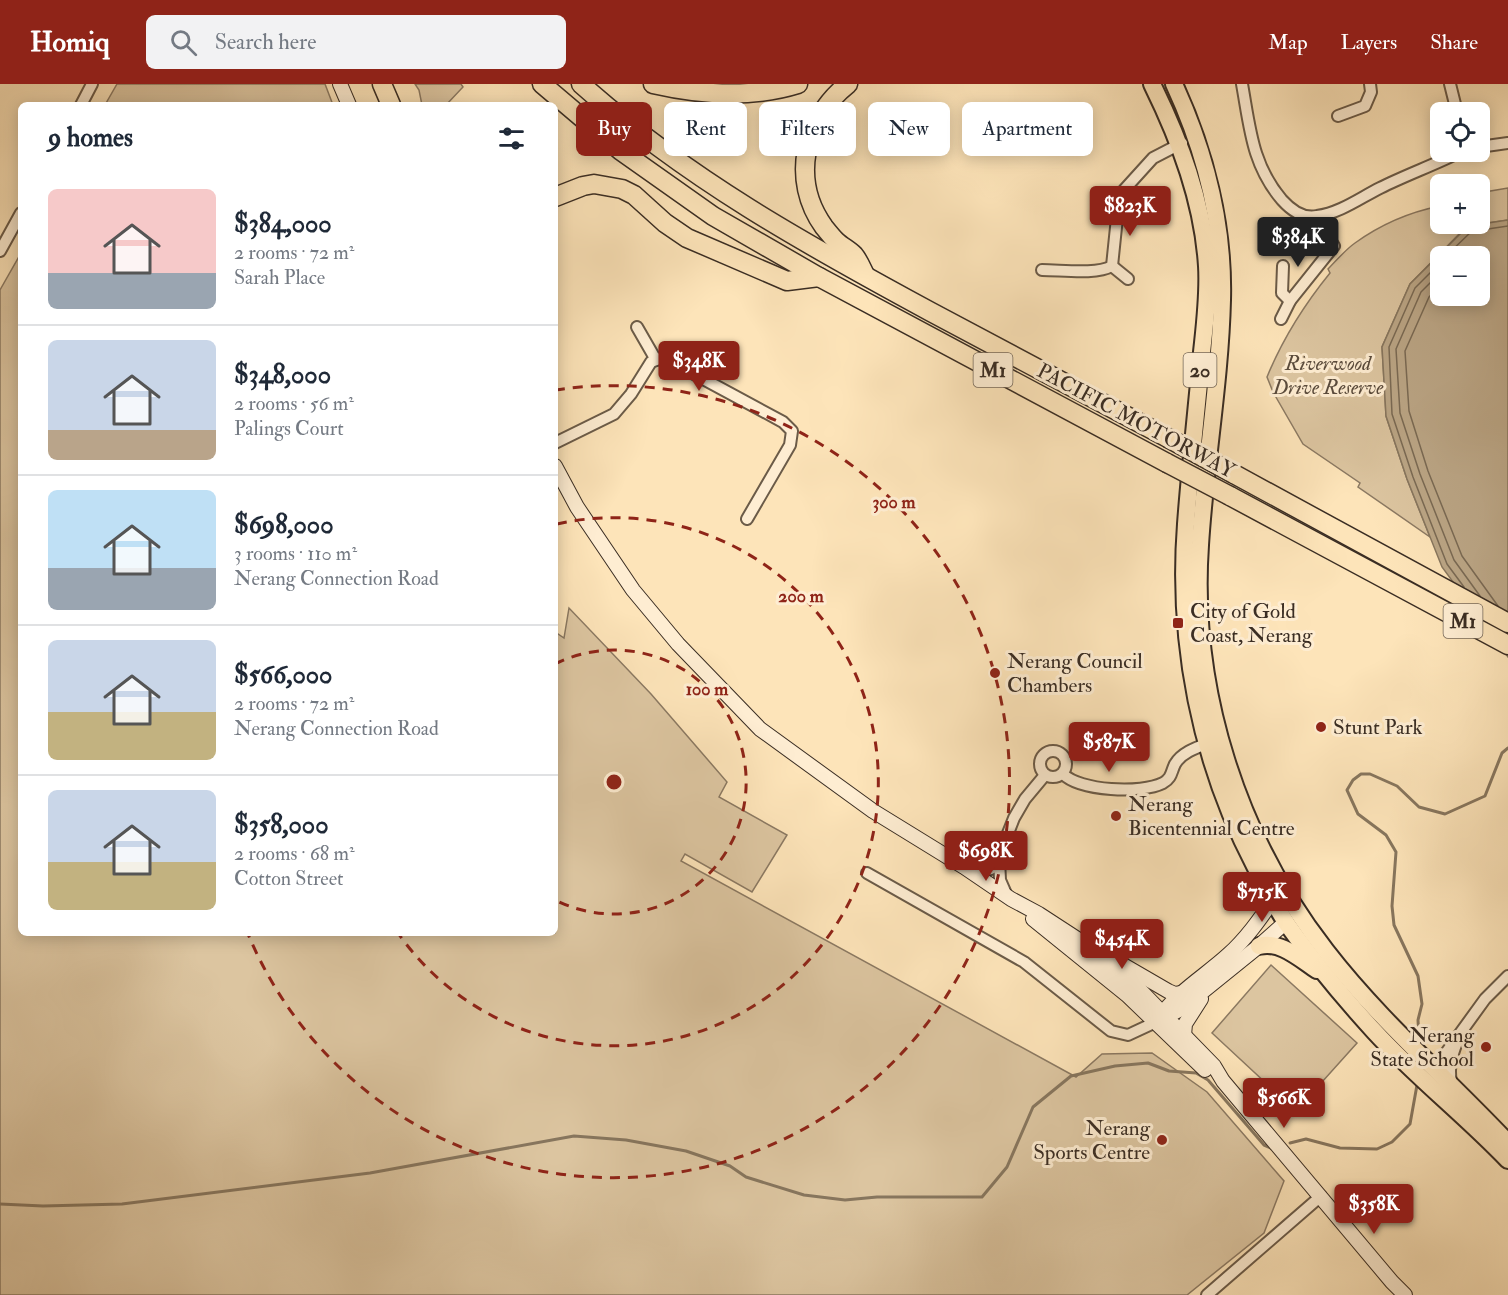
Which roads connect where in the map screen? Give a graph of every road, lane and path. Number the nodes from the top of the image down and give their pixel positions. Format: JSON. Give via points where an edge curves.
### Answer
{"nodes":[{"id":1,"x":92,"y":84,"type":"edge"},
{"id":2,"x":340,"y":84,"type":"edge"},
{"id":3,"x":382,"y":84,"type":"edge"},
{"id":4,"x":542,"y":84,"type":"edge"},
{"id":5,"x":581,"y":84,"type":"edge"},
{"id":6,"x":653,"y":84,"type":"edge"},
{"id":7,"x":798,"y":84,"type":"edge"},
{"id":8,"x":848,"y":84,"type":"edge"},
{"id":9,"x":1152,"y":84,"type":"edge"},
{"id":10,"x":1174,"y":84,"type":"edge"},
{"id":11,"x":1242,"y":84,"type":"edge"},
{"id":12,"x":1370,"y":84,"type":"edge"},
{"id":13,"x":1450,"y":84,"type":"edge"},
{"id":14,"x":83,"y":102,"type":"edge"},
{"id":15,"x":348,"y":102,"type":"edge"},
{"id":16,"x":390,"y":102,"type":"edge"},
{"id":17,"x":1454,"y":102,"type":"edge"},
{"id":18,"x":1338,"y":116,"type":"dead end"},
{"id":19,"x":1196,"y":137,"type":"junction"},
{"id":20,"x":1508,"y":143,"type":"edge"},
{"id":21,"x":1178,"y":144,"type":"junction"},
{"id":22,"x":1490,"y":145,"type":"edge"},
{"id":23,"x":1438,"y":162,"type":"edge"},
{"id":24,"x":558,"y":196,"type":"edge"},
{"id":25,"x":1315,"y":217,"type":"junction"},
{"id":26,"x":18,"y":218,"type":"edge"},
{"id":27,"x":0,"y":251,"type":"edge"},
{"id":28,"x":1112,"y":266,"type":"junction"},
{"id":29,"x":1283,"y":266,"type":"dead end"},
{"id":30,"x":1042,"y":270,"type":"dead end"},
{"id":31,"x":819,"y":277,"type":"junction"},
{"id":32,"x":866,"y":277,"type":"junction"},
{"id":33,"x":1128,"y":279,"type":"dead end"},
{"id":34,"x":1290,"y":301,"type":"junction"},
{"id":35,"x":1281,"y":319,"type":"dead end"},
{"id":36,"x":637,"y":327,"type":"dead end"},
{"id":37,"x":656,"y":360,"type":"junction"},
{"id":38,"x":558,"y":442,"type":"edge"},
{"id":39,"x":558,"y":472,"type":"edge"},
{"id":40,"x":747,"y":519,"type":"dead end"},
{"id":41,"x":1508,"y":624,"type":"edge"},
{"id":42,"x":1508,"y":645,"type":"edge"},
{"id":43,"x":1213,"y":741,"type":"junction"},
{"id":44,"x":1063,"y":774,"type":"junction"},
{"id":45,"x":1045,"y":775,"type":"junction"},
{"id":46,"x":999,"y":859,"type":"junction"},
{"id":47,"x":867,"y":873,"type":"dead end"},
{"id":48,"x":972,"y":873,"type":"junction"},
{"id":49,"x":1279,"y":895,"type":"junction"},
{"id":50,"x":1010,"y":898,"type":"junction"},
{"id":51,"x":1286,"y":922,"type":"junction"},
{"id":52,"x":1082,"y":942,"type":"junction"},
{"id":53,"x":1259,"y":946,"type":"junction"},
{"id":54,"x":1508,"y":976,"type":"edge"},
{"id":55,"x":1327,"y":977,"type":"junction"},
{"id":56,"x":1209,"y":987,"type":"junction"},
{"id":57,"x":1182,"y":993,"type":"junction"},
{"id":58,"x":1162,"y":1018,"type":"junction"},
{"id":59,"x":1465,"y":1026,"type":"junction"},
{"id":60,"x":1184,"y":1035,"type":"junction"},
{"id":61,"x":1435,"y":1068,"type":"junction"},
{"id":62,"x":1223,"y":1081,"type":"junction"},
{"id":63,"x":1453,"y":1086,"type":"junction"},
{"id":64,"x":1460,"y":1114,"type":"junction"},
{"id":65,"x":1508,"y":1143,"type":"edge"},
{"id":66,"x":1508,"y":1160,"type":"edge"},
{"id":67,"x":1321,"y":1196,"type":"junction"},
{"id":68,"x":1207,"y":1295,"type":"edge"},
{"id":69,"x":1406,"y":1295,"type":"edge"}],
"edges":[{"from":1,"to":14,"type":"street"},
{"from":2,"to":15,"type":"main road"},
{"from":3,"to":16,"type":"highway"},
{"from":4,"to":31,"type":"highway","name":"PACIFIC MOTORWAY","number":"M1","via":[[621,151],[689,200]]},
{"from":5,"to":32,"type":"highway","name":"PACIFIC MOTORWAY","number":"M1","via":[[631,127],[712,186]]},
{"from":6,"to":7,"type":"highway","via":[[729,94]]},
{"from":8,"to":32,"type":"highway","via":[[819,116],[808,143],[805,168],[808,194],[818,218],[836,241],[854,255]]},
{"from":9,"to":21,"type":"main road","number":"20"},
{"from":10,"to":19,"type":"main road","number":"20"},
{"from":11,"to":25,"type":"street","via":[[1263,176],[1290,209]]},
{"from":12,"to":18,"type":"street","via":[[1365,106]]},
{"from":13,"to":17,"type":"street"},
{"from":19,"to":21,"type":"street"},
{"from":19,"to":43,"type":"main road","number":"20","via":[[1215,215],[1222,298],[1200,548],[1200,603]]},
{"from":20,"to":22,"type":"street"},
{"from":21,"to":28,"type":"street","via":[[1153,158],[1124,190],[1118,208]]},
{"from":21,"to":43,"type":"main road","number":"20","via":[[1195,190],[1207,267],[1185,574],[1191,666]]},
{"from":23,"to":25,"type":"street","via":[[1333,213]]},
{"from":24,"to":31,"type":"highway","via":[[594,184],[622,189],[670,226],[702,244],[787,281]]},
{"from":25,"to":34,"type":"street","via":[[1334,246]]},
{"from":26,"to":27,"type":"street"},
{"from":28,"to":30,"type":"street","via":[[1092,271]]},
{"from":28,"to":33,"type":"street"},
{"from":29,"to":34,"type":"street","via":[[1282,293]]},
{"from":31,"to":42,"type":"highway","name":"PACIFIC MOTORWAY","number":"M1","bridge":true},
{"from":32,"to":41,"type":"highway","name":"PACIFIC MOTORWAY","number":"M1","bridge":true},
{"from":34,"to":35,"type":"street"},
{"from":36,"to":37,"type":"street"},
{"from":37,"to":38,"type":"street","via":[[614,414]]},
{"from":37,"to":40,"type":"street","via":[[670,361],[783,422],[792,431],[790,445]]},
{"from":39,"to":48,"type":"main road","via":[[633,590],[678,644],[760,729],[873,811]]},
{"from":43,"to":44,"type":"street","via":[[1181,757],[1170,777],[1152,787],[1082,785]]},
{"from":43,"to":49,"type":"main road","number":"20"},
{"from":44,"to":45,"type":"street"},
{"from":44,"to":45,"type":"street","via":[[1066,760],[1055,751],[1042,757],[1040,766]]},
{"from":45,"to":46,"type":"street","via":[[1014,818]]},
{"from":46,"to":48,"type":"street","via":[[992,868]]},
{"from":46,"to":50,"type":"street","via":[[1000,880]]},
{"from":47,"to":58,"type":"street","via":[[1024,962],[1111,1031],[1128,1035]]},
{"from":48,"to":50,"type":"main road"},
{"from":49,"to":51,"type":"main road","via":[[1288,909]]},
{"from":49,"to":57,"type":"main road","via":[[1235,948]]},
{"from":49,"to":61,"type":"main road","number":"20","via":[[1381,1014]]},
{"from":50,"to":52,"type":"main road"},
{"from":50,"to":58,"type":"main road"},
{"from":51,"to":53,"type":"main road"},
{"from":51,"to":55,"type":"main road"},
{"from":52,"to":57,"type":"main road","via":[[1168,991]]},
{"from":52,"to":58,"type":"main road","via":[[1129,980]]},
{"from":53,"to":55,"type":"main road","via":[[1283,948]]},
{"from":53,"to":56,"type":"main road"},
{"from":54,"to":59,"type":"street"},
{"from":55,"to":64,"type":"main road","via":[[1374,1031]]},
{"from":56,"to":58,"type":"main road"},
{"from":56,"to":60,"type":"main road","via":[[1188,1018]]},
{"from":57,"to":58,"type":"main road"},
{"from":58,"to":60,"type":"main road"},
{"from":58,"to":62,"type":"main road","via":[[1208,1072]]},
{"from":59,"to":61,"type":"street"},
{"from":59,"to":63,"type":"street","via":[[1450,1069]]},
{"from":60,"to":62,"type":"main road"},
{"from":61,"to":63,"type":"main road","number":"20"},
{"from":61,"to":64,"type":"main road","via":[[1436,1081]]},
{"from":62,"to":67,"type":"main road"},
{"from":63,"to":65,"type":"main road","number":"20"},
{"from":64,"to":66,"type":"main road"},
{"from":67,"to":68,"type":"street"},
{"from":67,"to":69,"type":"main road"}]}
